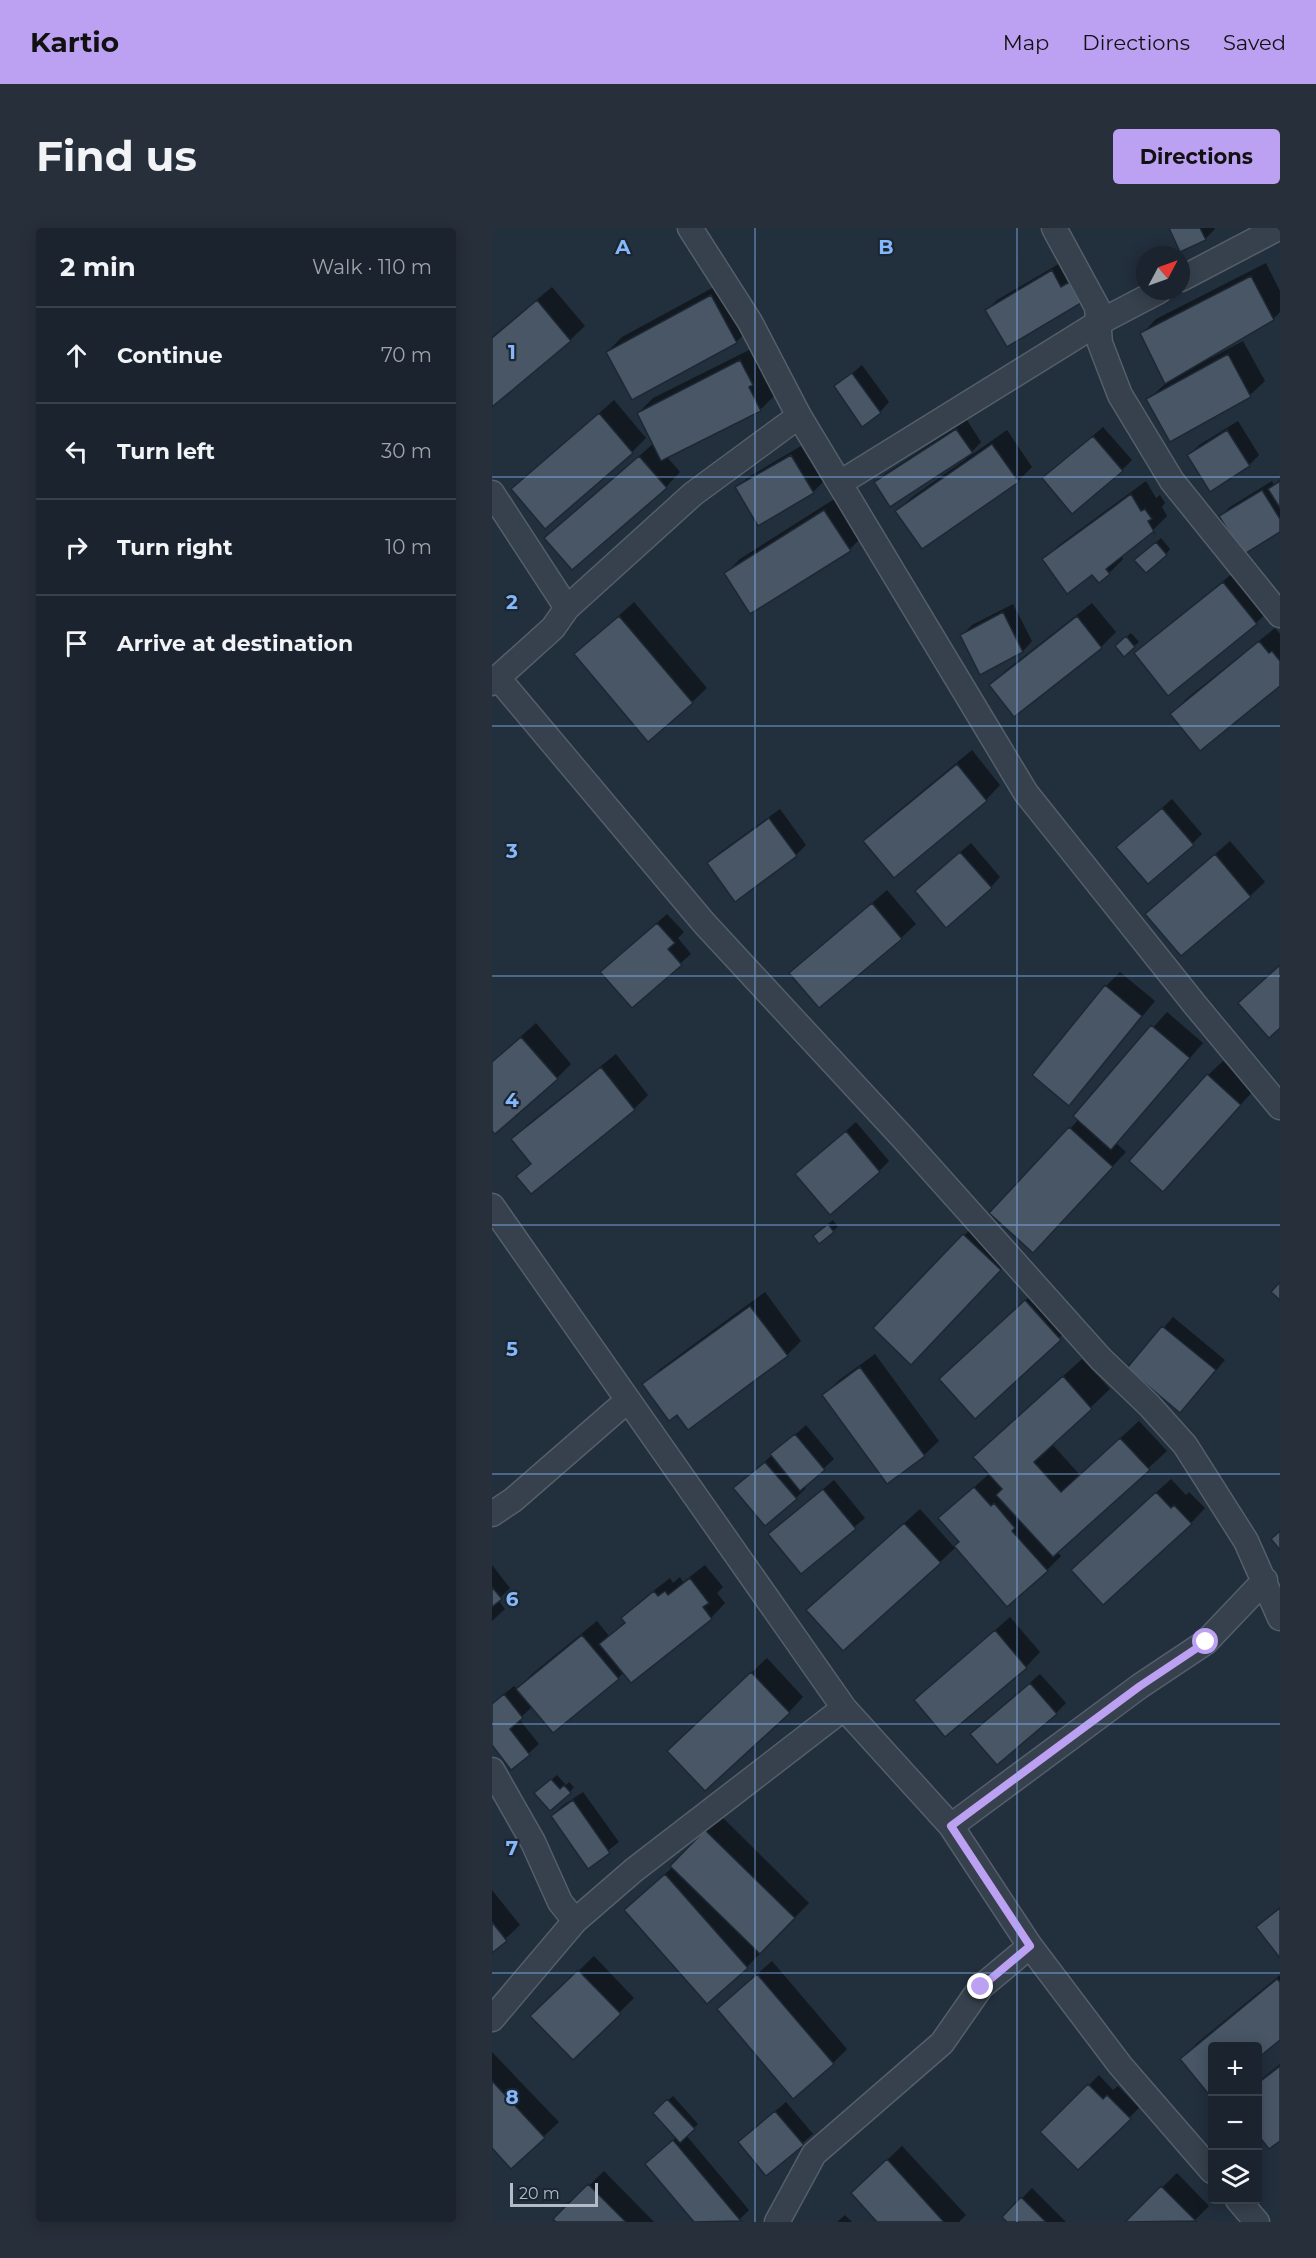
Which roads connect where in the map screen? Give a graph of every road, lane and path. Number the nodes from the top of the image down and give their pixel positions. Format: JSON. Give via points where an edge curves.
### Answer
{"nodes":[{"id":1,"x":690,"y":228,"type":"edge"},
{"id":2,"x":1054,"y":228,"type":"edge"},
{"id":3,"x":1278,"y":228,"type":"edge"},
{"id":4,"x":1190,"y":274,"type":"edge"},
{"id":5,"x":1142,"y":300,"type":"edge"},
{"id":6,"x":1098,"y":323,"type":"junction"},
{"id":7,"x":799,"y":416,"type":"junction"},
{"id":8,"x":840,"y":483,"type":"junction"},
{"id":9,"x":492,"y":493,"type":"edge"},
{"id":10,"x":567,"y":608,"type":"junction"},
{"id":11,"x":1280,"y":615,"type":"edge"},
{"id":12,"x":495,"y":680,"type":"edge"},
{"id":13,"x":1280,"y":1107,"type":"edge"},
{"id":14,"x":492,"y":1206,"type":"edge"},
{"id":15,"x":628,"y":1400,"type":"junction"},
{"id":16,"x":492,"y":1514,"type":"edge"},
{"id":17,"x":1265,"y":1580,"type":"junction"},
{"id":18,"x":1280,"y":1618,"type":"edge"},
{"id":19,"x":844,"y":1707,"type":"junction"},
{"id":20,"x":492,"y":1770,"type":"edge"},
{"id":21,"x":951,"y":1826,"type":"junction"},
{"id":22,"x":575,"y":1921,"type":"junction"},
{"id":23,"x":1030,"y":1946,"type":"junction"},
{"id":24,"x":492,"y":2019,"type":"edge"},
{"id":25,"x":1208,"y":2166,"type":"edge"},
{"id":26,"x":1242,"y":2204,"type":"edge"},
{"id":27,"x":777,"y":2222,"type":"edge"},
{"id":28,"x":1257,"y":2222,"type":"edge"}],
"edges":[{"from":1,"to":7,"type":"street","via":[[750,322]]},
{"from":2,"to":6,"type":"street","via":[[1097,307]]},
{"from":3,"to":4,"type":"street"},
{"from":5,"to":6,"type":"street"},
{"from":6,"to":8,"type":"street"},
{"from":6,"to":11,"type":"street","via":[[1100,343],[1120,395],[1172,481]]},
{"from":7,"to":8,"type":"street"},
{"from":7,"to":10,"type":"street","via":[[693,494]]},
{"from":8,"to":13,"type":"street","via":[[1026,793]]},
{"from":9,"to":10,"type":"street"},
{"from":10,"to":12,"type":"street","via":[[553,628]]},
{"from":12,"to":17,"type":"street","via":[[704,923],[1101,1359],[1185,1445],[1246,1541]]},
{"from":14,"to":15,"type":"street"},
{"from":15,"to":16,"type":"street"},
{"from":15,"to":19,"type":"street"},
{"from":17,"to":18,"type":"street"},
{"from":17,"to":21,"type":"street","via":[[1206,1642]]},
{"from":19,"to":21,"type":"street"},
{"from":19,"to":22,"type":"street","via":[[634,1870]]},
{"from":20,"to":22,"type":"street","via":[[533,1842],[560,1902]]},
{"from":21,"to":23,"type":"street"},
{"from":22,"to":24,"type":"street"},
{"from":23,"to":25,"type":"street","via":[[1120,2065]]},
{"from":23,"to":27,"type":"street","via":[[981,1987],[942,2043],[814,2154]]},
{"from":26,"to":28,"type":"street"}]}
